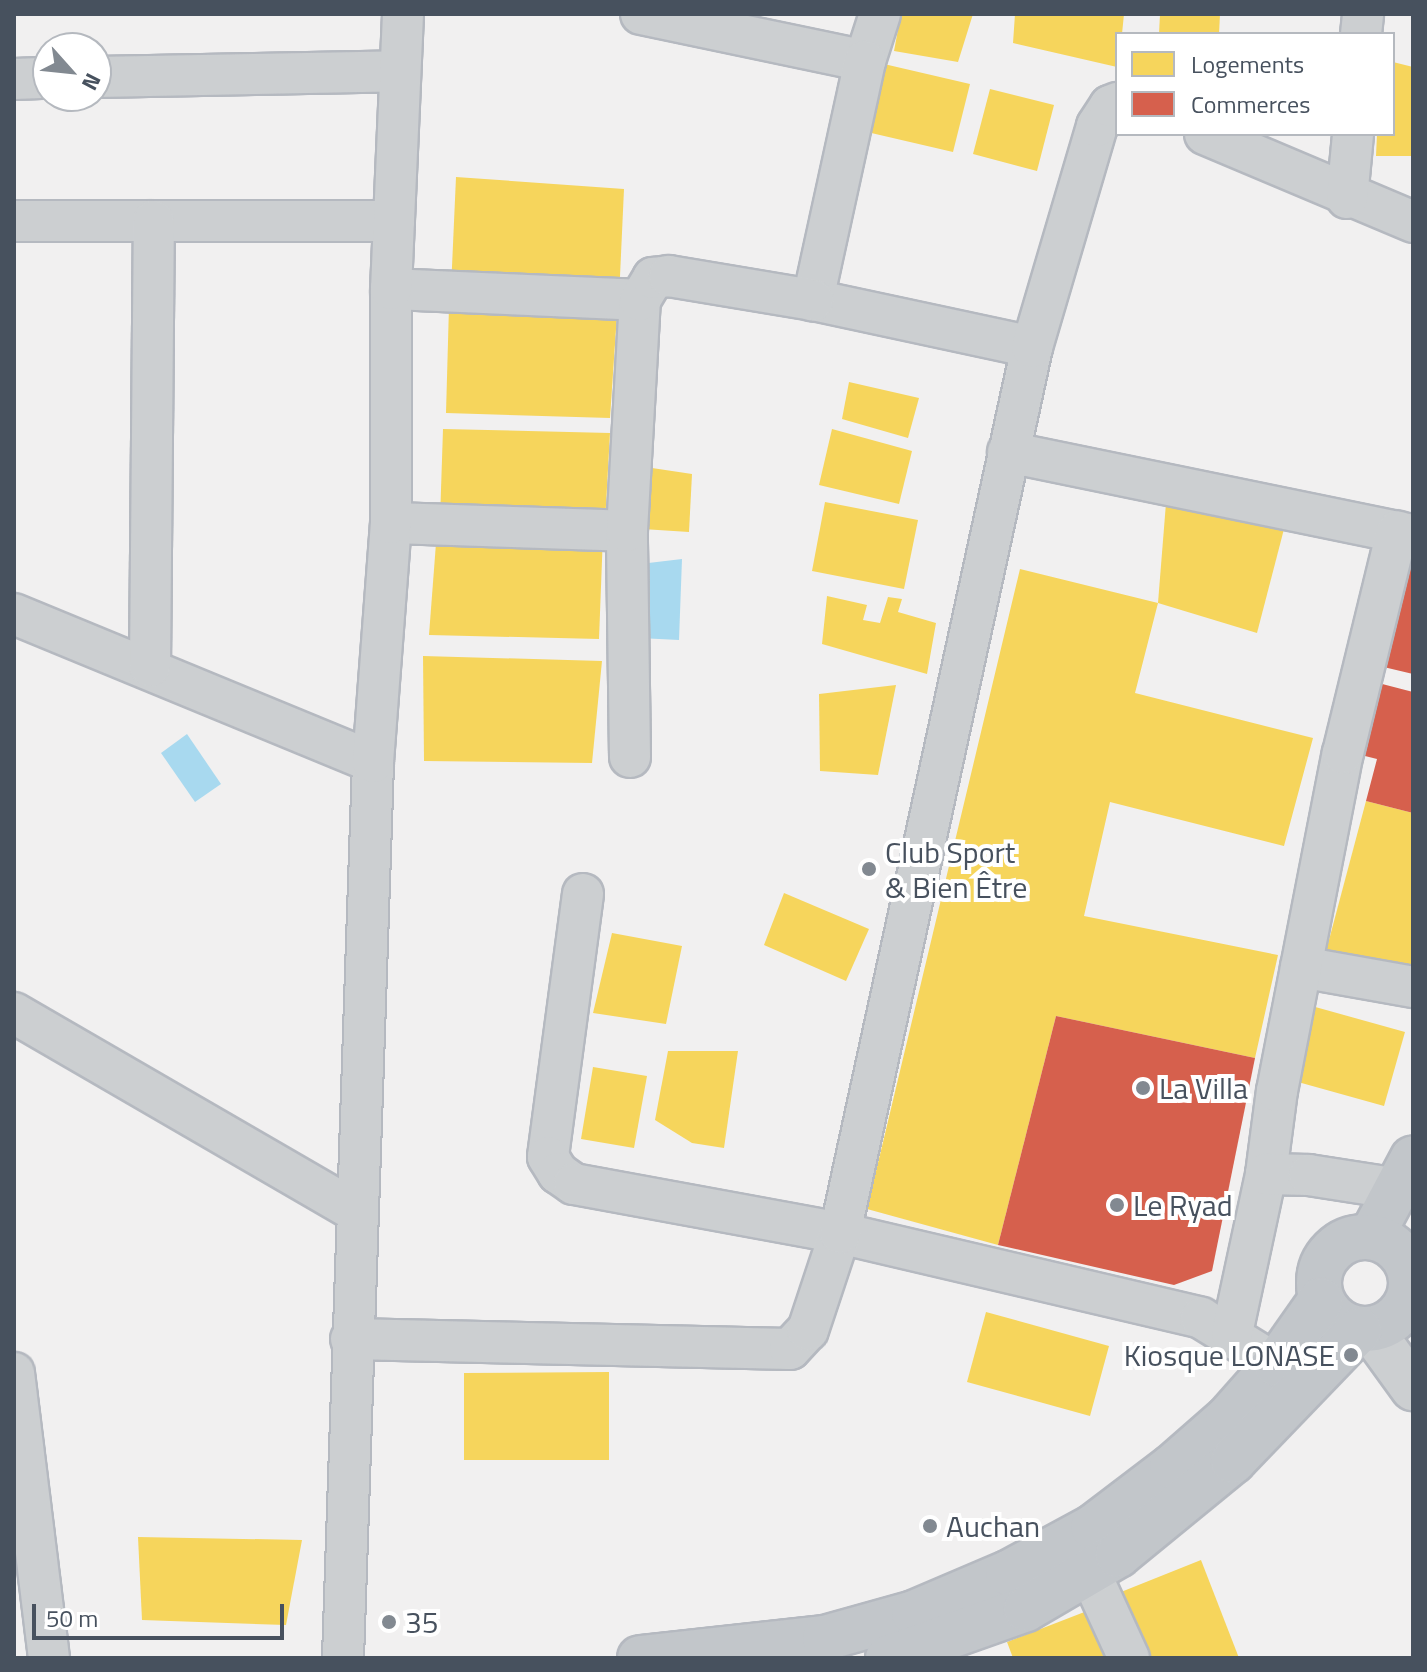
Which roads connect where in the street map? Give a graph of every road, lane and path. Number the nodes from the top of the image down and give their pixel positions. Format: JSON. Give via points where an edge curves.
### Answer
{"nodes":[{"id":1,"x":403,"y":14,"type":"edge"},
{"id":2,"x":641,"y":14,"type":"edge"},
{"id":3,"x":880,"y":14,"type":"edge"},
{"id":4,"x":865,"y":61,"type":"junction"},
{"id":5,"x":400,"y":71,"type":"junction"},
{"id":6,"x":112,"y":77,"type":"edge"},
{"id":7,"x":1115,"y":105,"type":"edge"},
{"id":8,"x":1209,"y":136,"type":"edge"},
{"id":9,"x":1353,"y":136,"type":"edge"},
{"id":10,"x":1347,"y":198,"type":"junction"},
{"id":11,"x":14,"y":221,"type":"edge"},
{"id":12,"x":154,"y":221,"type":"junction"},
{"id":13,"x":394,"y":221,"type":"junction"},
{"id":14,"x":1413,"y":222,"type":"edge"},
{"id":15,"x":391,"y":289,"type":"junction"},
{"id":16,"x":640,"y":300,"type":"junction"},
{"id":17,"x":813,"y":300,"type":"junction"},
{"id":18,"x":1032,"y":347,"type":"junction"},
{"id":19,"x":1008,"y":452,"type":"junction"},
{"id":20,"x":391,"y":523,"type":"junction"},
{"id":21,"x":627,"y":531,"type":"junction"},
{"id":22,"x":1405,"y":534,"type":"edge"},
{"id":23,"x":14,"y":614,"type":"edge"},
{"id":24,"x":150,"y":666,"type":"junction"},
{"id":25,"x":630,"y":757,"type":"dead end"},
{"id":26,"x":373,"y":762,"type":"junction"},
{"id":27,"x":583,"y":894,"type":"dead end"},
{"id":28,"x":1301,"y":967,"type":"junction"},
{"id":29,"x":1413,"y":987,"type":"edge"},
{"id":30,"x":14,"y":1013,"type":"edge"},
{"id":31,"x":1405,"y":1173,"type":"edge"},
{"id":32,"x":1266,"y":1174,"type":"junction"},
{"id":33,"x":356,"y":1211,"type":"junction"},
{"id":34,"x":840,"y":1233,"type":"junction"},
{"id":35,"x":1371,"y":1237,"type":"junction"},
{"id":36,"x":1411,"y":1271,"type":"edge"},
{"id":37,"x":1321,"y":1300,"type":"junction"},
{"id":38,"x":1365,"y":1330,"type":"junction"},
{"id":39,"x":1232,"y":1333,"type":"junction"},
{"id":40,"x":351,"y":1339,"type":"junction"},
{"id":41,"x":1276,"y":1364,"type":"junction"},
{"id":42,"x":14,"y":1373,"type":"edge"},
{"id":43,"x":1413,"y":1388,"type":"edge"},
{"id":44,"x":1090,"y":1573,"type":"junction"},
{"id":45,"x":36,"y":1634,"type":"edge"},
{"id":46,"x":343,"y":1658,"type":"edge"},
{"id":47,"x":640,"y":1658,"type":"edge"},
{"id":48,"x":888,"y":1658,"type":"edge"},
{"id":49,"x":1129,"y":1658,"type":"edge"}],
"edges":[{"from":1,"to":5,"type":"street"},
{"from":2,"to":4,"type":"street"},
{"from":3,"to":4,"type":"street"},
{"from":4,"to":17,"type":"street"},
{"from":5,"to":6,"type":"street"},
{"from":5,"to":13,"type":"street"},
{"from":7,"to":18,"type":"street","via":[[1097,126]]},
{"from":8,"to":10,"type":"street"},
{"from":9,"to":10,"type":"street"},
{"from":10,"to":14,"type":"street"},
{"from":11,"to":12,"type":"street"},
{"from":12,"to":13,"type":"street"},
{"from":12,"to":24,"type":"street"},
{"from":13,"to":15,"type":"street"},
{"from":15,"to":16,"type":"street"},
{"from":15,"to":20,"type":"street"},
{"from":16,"to":17,"type":"street","via":[[653,278],[669,276]]},
{"from":16,"to":21,"type":"street"},
{"from":17,"to":18,"type":"street"},
{"from":18,"to":19,"type":"street"},
{"from":19,"to":22,"type":"street"},
{"from":19,"to":34,"type":"street"},
{"from":20,"to":21,"type":"street"},
{"from":20,"to":26,"type":"street"},
{"from":21,"to":25,"type":"street"},
{"from":22,"to":28,"type":"street","via":[[1343,753]]},
{"from":23,"to":24,"type":"street"},
{"from":24,"to":26,"type":"street"},
{"from":26,"to":33,"type":"street"},
{"from":27,"to":34,"type":"street","via":[[548,1157],[558,1173],[574,1184]]},
{"from":28,"to":29,"type":"street"},
{"from":28,"to":32,"type":"street"},
{"from":30,"to":33,"type":"street"},
{"from":31,"to":32,"type":"street"},
{"from":31,"to":35,"type":"highway"},
{"from":32,"to":39,"type":"street"},
{"from":33,"to":40,"type":"street"},
{"from":34,"to":39,"type":"street","via":[[1201,1318]]},
{"from":34,"to":40,"type":"street","via":[[808,1330],[790,1349]]},
{"from":35,"to":36,"type":"highway","via":[[1398,1250]]},
{"from":35,"to":37,"type":"highway","via":[[1354,1238],[1326,1260]]},
{"from":36,"to":38,"type":"highway","via":[[1406,1304],[1392,1320]]},
{"from":37,"to":38,"type":"highway","via":[[1341,1323]]},
{"from":37,"to":41,"type":"highway"},
{"from":38,"to":43,"type":"street"},
{"from":38,"to":44,"type":"highway","via":[[1233,1461]]},
{"from":39,"to":41,"type":"street"},
{"from":40,"to":46,"type":"street"},
{"from":41,"to":47,"type":"highway","via":[[1228,1418],[1131,1499],[1093,1527],[1008,1573],[914,1613],[825,1638]]},
{"from":42,"to":45,"type":"street"},
{"from":44,"to":48,"type":"highway","via":[[1026,1609]]},
{"from":44,"to":49,"type":"street"}]}
